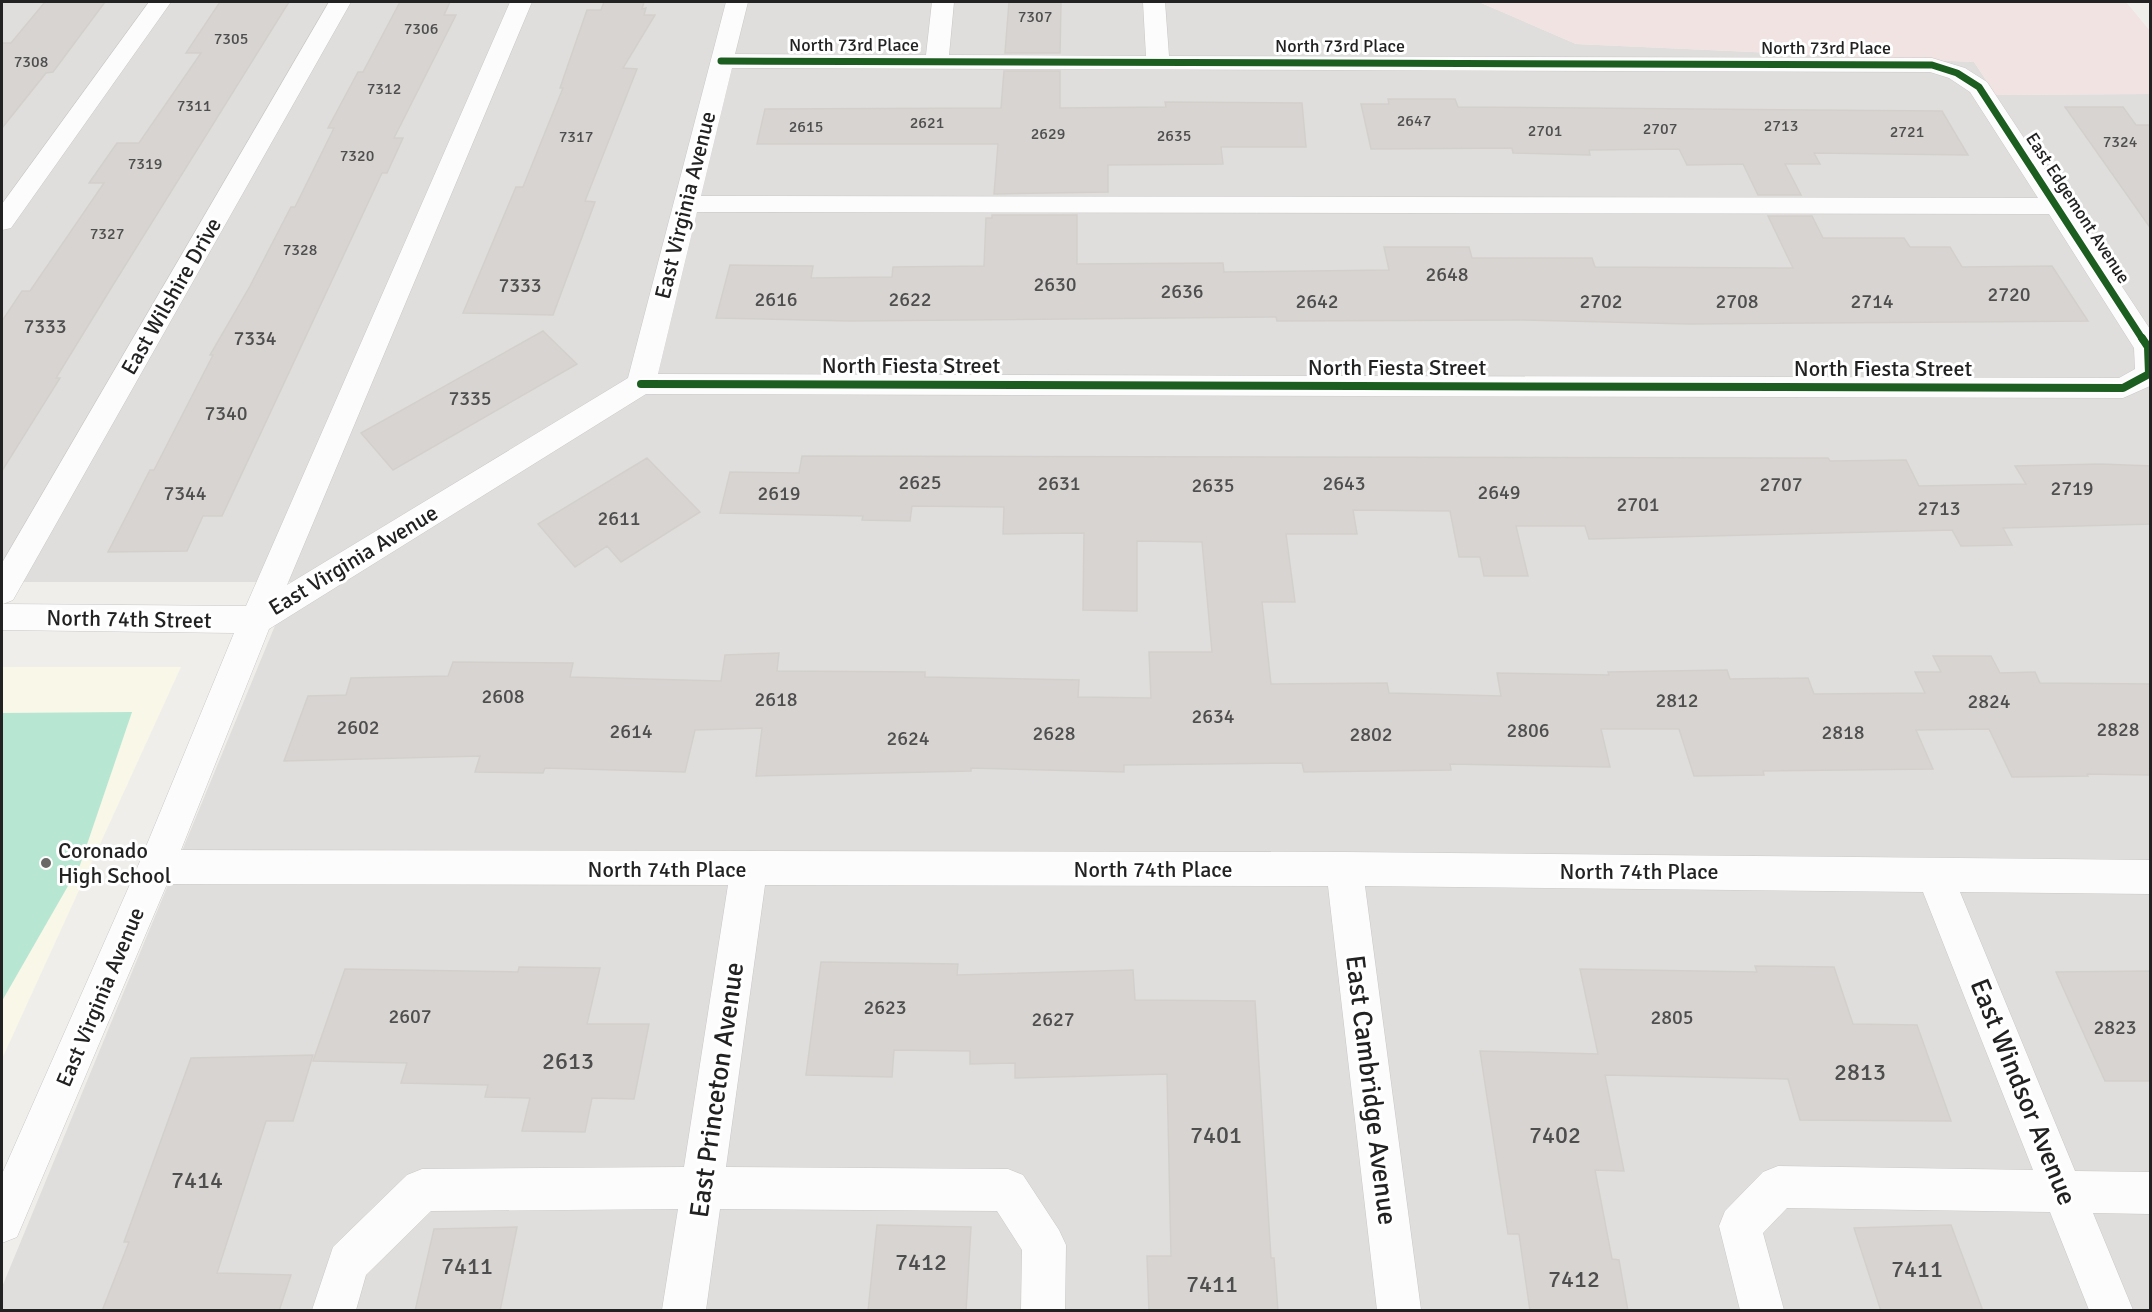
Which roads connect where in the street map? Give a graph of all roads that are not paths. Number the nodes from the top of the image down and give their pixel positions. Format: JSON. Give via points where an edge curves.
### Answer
{"nodes":[{"id":1,"x":160,"y":2,"type":"edge"},
{"id":2,"x":340,"y":2,"type":"edge"},
{"id":3,"x":521,"y":2,"type":"edge"},
{"id":4,"x":737,"y":2,"type":"edge"},
{"id":5,"x":944,"y":2,"type":"edge"},
{"id":6,"x":1154,"y":2,"type":"edge"},
{"id":7,"x":721,"y":61,"type":"junction"},
{"id":8,"x":937,"y":61,"type":"junction"},
{"id":9,"x":1158,"y":61,"type":"junction"},
{"id":10,"x":1958,"y":73,"type":"joint"},
{"id":11,"x":685,"y":204,"type":"junction"},
{"id":12,"x":2057,"y":206,"type":"junction"},
{"id":13,"x":2,"y":222,"type":"edge"},
{"id":14,"x":2149,"y":374,"type":"joint"},
{"id":15,"x":642,"y":384,"type":"junction"},
{"id":16,"x":2,"y":591,"type":"edge"},
{"id":17,"x":2,"y":617,"type":"edge"},
{"id":18,"x":256,"y":620,"type":"junction"},
{"id":19,"x":156,"y":867,"type":"junction"},
{"id":20,"x":749,"y":869,"type":"junction"},
{"id":21,"x":1344,"y":869,"type":"junction"},
{"id":22,"x":1934,"y":874,"type":"junction"},
{"id":23,"x":2151,"y":876,"type":"edge"},
{"id":24,"x":702,"y":1188,"type":"junction"},
{"id":25,"x":2063,"y":1193,"type":"junction"},
{"id":26,"x":2151,"y":1193,"type":"edge"},
{"id":27,"x":2,"y":1222,"type":"edge"},
{"id":28,"x":334,"y":1311,"type":"edge"},
{"id":29,"x":684,"y":1311,"type":"edge"},
{"id":30,"x":1043,"y":1311,"type":"edge"},
{"id":31,"x":1399,"y":1311,"type":"edge"},
{"id":32,"x":1762,"y":1311,"type":"edge"},
{"id":33,"x":2111,"y":1311,"type":"edge"}],
"edges":[{"from":1,"to":13,"type":"street"},
{"from":2,"to":16,"type":"street","name":"East Wilshire Drive"},
{"from":3,"to":18,"type":"street"},
{"from":4,"to":7,"type":"street","name":"East Virginia Avenue"},
{"from":5,"to":8,"type":"street"},
{"from":6,"to":9,"type":"street"},
{"from":7,"to":8,"type":"street","name":"North 73rd Place"},
{"from":7,"to":11,"type":"street","name":"East Virginia Avenue"},
{"from":8,"to":9,"type":"street","name":"North 73rd Place"},
{"from":9,"to":10,"type":"street","name":"North 73rd Place","via":[[1932,65]]},
{"from":10,"to":12,"type":"street","name":"East Edgemont Avenue","via":[[1979,87]]},
{"from":11,"to":12,"type":"street"},
{"from":11,"to":15,"type":"street","name":"East Virginia Avenue"},
{"from":12,"to":14,"type":"street","name":"East Edgemont Avenue","via":[[2148,347]]},
{"from":14,"to":15,"type":"street","name":"North Fiesta Street","via":[[2123,388]]},
{"from":15,"to":18,"type":"street","name":"East Virginia Avenue"},
{"from":17,"to":18,"type":"street","name":"North 74th Street"},
{"from":18,"to":19,"type":"street","name":"East Virginia Avenue"},
{"from":19,"to":20,"type":"street","name":"North 74th Place"},
{"from":19,"to":27,"type":"street","name":"East Virginia Avenue"},
{"from":20,"to":21,"type":"street","name":"North 74th Place"},
{"from":20,"to":24,"type":"street","name":"East Princeton Avenue"},
{"from":21,"to":22,"type":"street","name":"North 74th Place"},
{"from":21,"to":31,"type":"street","name":"East Cambridge Avenue"},
{"from":22,"to":23,"type":"street","name":"North 74th Place"},
{"from":22,"to":25,"type":"street","name":"East Windsor Avenue"},
{"from":24,"to":28,"type":"street","via":[[422,1190],[348,1262]]},
{"from":24,"to":29,"type":"street","name":"East Princeton Avenue"},
{"from":24,"to":30,"type":"street","via":[[1008,1190],[1044,1245]]},
{"from":25,"to":26,"type":"street"},
{"from":25,"to":32,"type":"street","via":[[1778,1187],[1740,1226]]},
{"from":25,"to":33,"type":"street","name":"East Windsor Avenue"}]}
